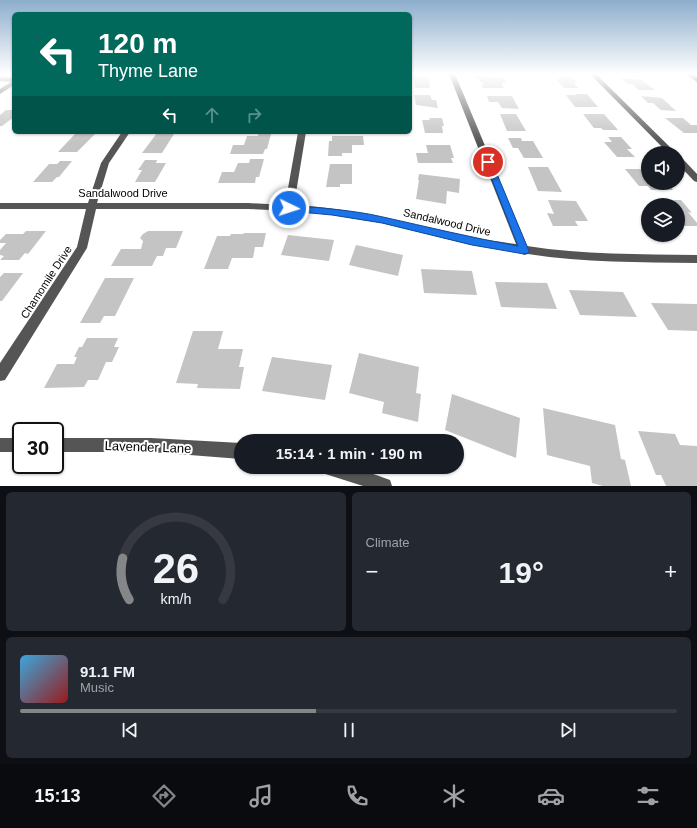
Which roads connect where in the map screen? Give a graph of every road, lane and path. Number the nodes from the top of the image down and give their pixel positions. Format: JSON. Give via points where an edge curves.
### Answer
{"nodes":[{"id":1,"x":461,"y":97,"type":"edge"},
{"id":2,"x":616,"y":97,"type":"edge"},
{"id":3,"x":125,"y":134,"type":"edge"},
{"id":4,"x":302,"y":134,"type":"edge"},
{"id":5,"x":665,"y":146,"type":"edge"},
{"id":6,"x":685,"y":167,"type":"edge"},
{"id":7,"x":697,"y":179,"type":"edge"},
{"id":8,"x":92,"y":205,"type":"junction"},
{"id":9,"x":0,"y":206,"type":"edge"},
{"id":10,"x":289,"y":208,"type":"junction"},
{"id":11,"x":524,"y":251,"type":"junction"},
{"id":12,"x":697,"y":259,"type":"edge"},
{"id":13,"x":0,"y":375,"type":"edge"},
{"id":14,"x":0,"y":445,"type":"edge"},
{"id":15,"x":12,"y":445,"type":"edge"},
{"id":16,"x":64,"y":445,"type":"edge"},
{"id":17,"x":234,"y":451,"type":"edge"},
{"id":18,"x":351,"y":474,"type":"edge"},
{"id":19,"x":384,"y":486,"type":"edge"}],
"edges":[{"from":1,"to":11,"type":"street"},
{"from":2,"to":5,"type":"street"},
{"from":3,"to":8,"type":"street","name":"Chamomile Drive","via":[[105,163]]},
{"from":4,"to":10,"type":"street"},
{"from":6,"to":7,"type":"street"},
{"from":8,"to":9,"type":"street","name":"Sandalwood Drive"},
{"from":8,"to":10,"type":"street","name":"Sandalwood Drive"},
{"from":8,"to":13,"type":"street","name":"Chamomile Drive","via":[[82,248]]},
{"from":10,"to":11,"type":"street","name":"Sandalwood Drive","via":[[382,220]]},
{"from":11,"to":12,"type":"street","name":"Sandalwood Drive","via":[[595,258]]},
{"from":14,"to":15,"type":"street"},
{"from":16,"to":17,"type":"street","name":"Lavender Lane"},
{"from":18,"to":19,"type":"street"}]}
